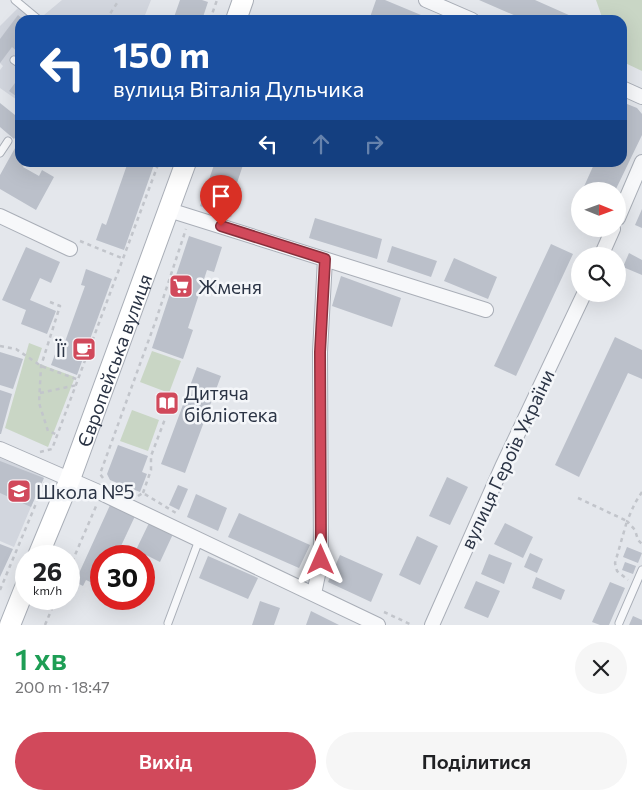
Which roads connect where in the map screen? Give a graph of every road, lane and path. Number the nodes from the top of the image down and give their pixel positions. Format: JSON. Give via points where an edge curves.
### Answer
{"nodes":[{"id":1,"x":15,"y":0,"type":"edge"},
{"id":2,"x":120,"y":0,"type":"edge"},
{"id":3,"x":217,"y":0,"type":"edge"},
{"id":4,"x":243,"y":0,"type":"edge"},
{"id":5,"x":426,"y":0,"type":"edge"},
{"id":6,"x":33,"y":15,"type":"edge"},
{"id":7,"x":110,"y":15,"type":"edge"},
{"id":8,"x":212,"y":15,"type":"edge"},
{"id":9,"x":238,"y":15,"type":"edge"},
{"id":10,"x":460,"y":15,"type":"edge"},
{"id":11,"x":627,"y":90,"type":"edge"},
{"id":12,"x":642,"y":97,"type":"edge"},
{"id":13,"x":8,"y":140,"type":"dead end"},
{"id":14,"x":0,"y":153,"type":"edge"},
{"id":15,"x":642,"y":162,"type":"edge"},
{"id":16,"x":157,"y":167,"type":"edge"},
{"id":17,"x":184,"y":167,"type":"edge"},
{"id":18,"x":626,"y":199,"type":"edge"},
{"id":19,"x":169,"y":210,"type":"junction"},
{"id":20,"x":0,"y":216,"type":"edge"},
{"id":21,"x":186,"y":227,"type":"dead end"},
{"id":22,"x":72,"y":244,"type":"joint"},
{"id":23,"x":124,"y":259,"type":"junction"},
{"id":24,"x":325,"y":259,"type":"junction"},
{"id":25,"x":50,"y":302,"type":"dead end"},
{"id":26,"x":580,"y":302,"type":"edge"},
{"id":27,"x":486,"y":310,"type":"dead end"},
{"id":28,"x":0,"y":346,"type":"edge"},
{"id":29,"x":41,"y":366,"type":"junction"},
{"id":30,"x":79,"y":380,"type":"junction"},
{"id":31,"x":77,"y":385,"type":"junction"},
{"id":32,"x":40,"y":393,"type":"junction"},
{"id":33,"x":165,"y":419,"type":"dead end"},
{"id":34,"x":58,"y":436,"type":"junction"},
{"id":35,"x":0,"y":449,"type":"edge"},
{"id":36,"x":33,"y":449,"type":"dead end"},
{"id":37,"x":46,"y":477,"type":"dead end"},
{"id":38,"x":70,"y":479,"type":"junction"},
{"id":39,"x":104,"y":482,"type":"dead end"},
{"id":40,"x":642,"y":492,"type":"edge"},
{"id":41,"x":143,"y":493,"type":"dead end"},
{"id":42,"x":99,"y":498,"type":"dead end"},
{"id":43,"x":578,"y":498,"type":"dead end"},
{"id":44,"x":627,"y":520,"type":"junction"},
{"id":45,"x":199,"y":540,"type":"junction"},
{"id":46,"x":642,"y":544,"type":"edge"},
{"id":47,"x":43,"y":545,"type":"edge"},
{"id":48,"x":79,"y":545,"type":"edge"},
{"id":49,"x":642,"y":570,"type":"edge"},
{"id":50,"x":635,"y":585,"type":"junction"},
{"id":51,"x":0,"y":590,"type":"edge"},
{"id":52,"x":314,"y":594,"type":"junction"},
{"id":53,"x":16,"y":610,"type":"edge"},
{"id":54,"x":51,"y":610,"type":"edge"},
{"id":55,"x":168,"y":623,"type":"dead end"},
{"id":56,"x":619,"y":623,"type":"dead end"},
{"id":57,"x":10,"y":625,"type":"edge"},
{"id":58,"x":45,"y":625,"type":"edge"},
{"id":59,"x":378,"y":625,"type":"edge"},
{"id":60,"x":432,"y":625,"type":"edge"}],
"edges":[{"from":1,"to":6,"type":"lane"},
{"from":2,"to":7,"type":"path"},
{"from":3,"to":8,"type":"path"},
{"from":4,"to":9,"type":"street"},
{"from":5,"to":10,"type":"street"},
{"from":11,"to":12,"type":"street"},
{"from":13,"to":14,"type":"lane"},
{"from":15,"to":18,"type":"street"},
{"from":16,"to":23,"type":"path"},
{"from":17,"to":19,"type":"street","name":"Європейська вулиця"},
{"from":19,"to":24,"type":"street"},
{"from":19,"to":38,"type":"street","name":"Європейська вулиця"},
{"from":20,"to":22,"type":"street"},
{"from":21,"to":39,"type":"path","via":[[100,474]]},
{"from":22,"to":23,"type":"path"},
{"from":23,"to":30,"type":"path"},
{"from":24,"to":27,"type":"street"},
{"from":24,"to":52,"type":"street","via":[[320,352],[321,560]]},
{"from":25,"to":29,"type":"path","via":[[60,306]]},
{"from":26,"to":60,"type":"street","name":"вулиця Героїв України"},
{"from":28,"to":29,"type":"path","via":[[16,349]]},
{"from":29,"to":30,"type":"path"},
{"from":29,"to":32,"type":"path"},
{"from":30,"to":31,"type":"path"},
{"from":31,"to":32,"type":"path"},
{"from":31,"to":34,"type":"path"},
{"from":32,"to":34,"type":"path","via":[[39,404],[48,431]]},
{"from":33,"to":41,"type":"path","via":[[151,456],[151,470]]},
{"from":34,"to":36,"type":"path","via":[[52,449],[41,452]]},
{"from":35,"to":38,"type":"street"},
{"from":37,"to":51,"type":"path"},
{"from":38,"to":45,"type":"street"},
{"from":38,"to":47,"type":"street","name":"Європейська вулиця"},
{"from":40,"to":44,"type":"path"},
{"from":42,"to":48,"type":"path"},
{"from":43,"to":44,"type":"path"},
{"from":44,"to":46,"type":"path"},
{"from":44,"to":50,"type":"path","via":[[615,563],[622,576]]},
{"from":45,"to":52,"type":"street"},
{"from":45,"to":55,"type":"lane"},
{"from":49,"to":50,"type":"lane"},
{"from":50,"to":56,"type":"lane"},
{"from":52,"to":59,"type":"street"},
{"from":53,"to":57,"type":"street"},
{"from":54,"to":58,"type":"path"}]}
